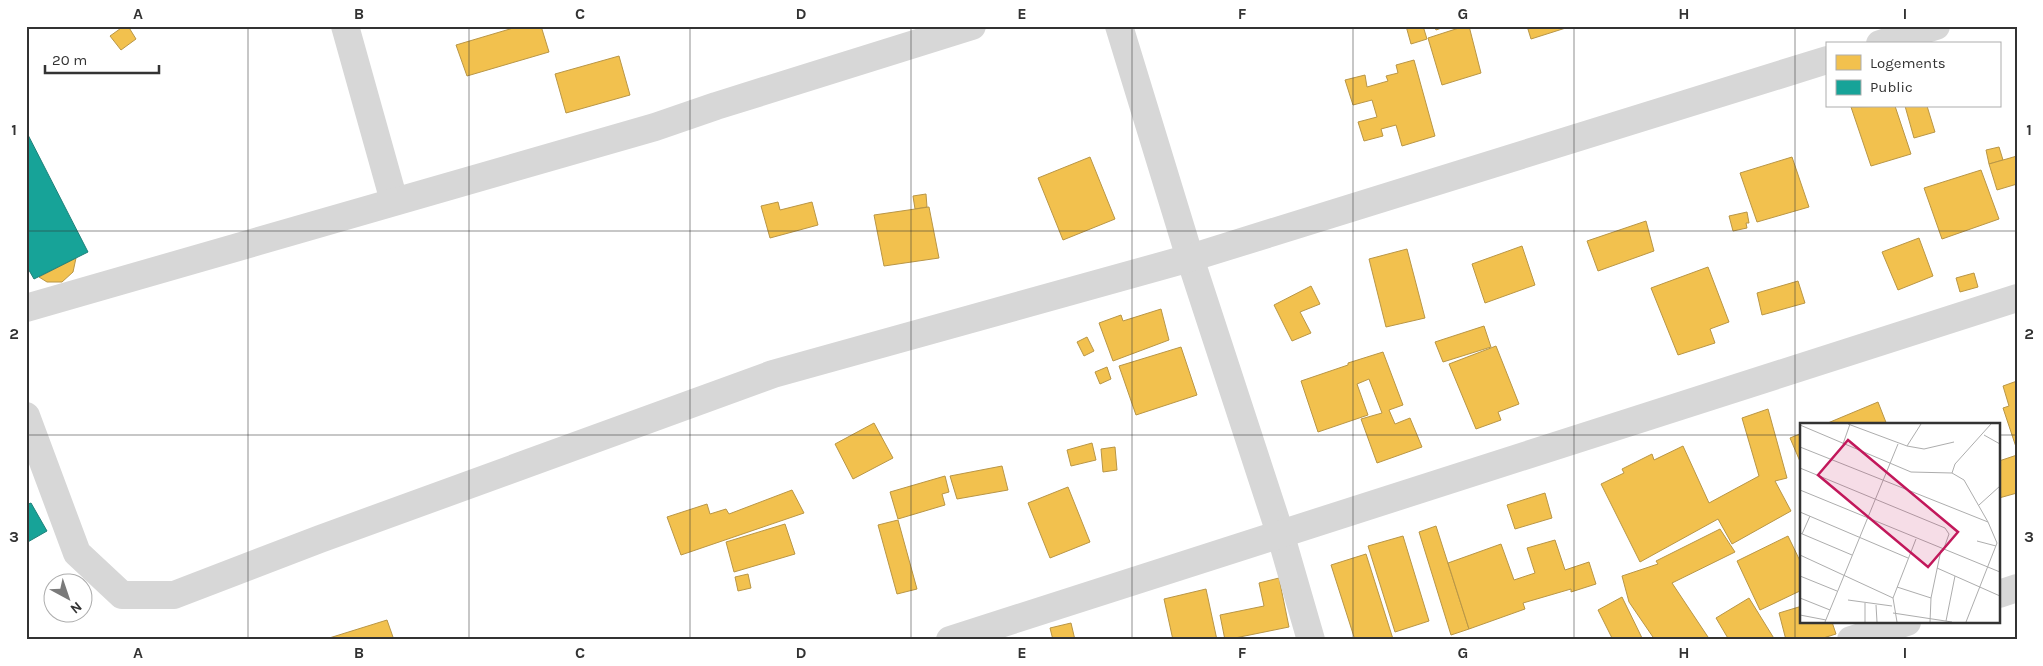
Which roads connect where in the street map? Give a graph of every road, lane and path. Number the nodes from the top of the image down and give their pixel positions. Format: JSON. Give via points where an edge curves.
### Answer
{"nodes":[{"id":1,"x":345,"y":26,"type":"edge"},
{"id":2,"x":972,"y":26,"type":"edge"},
{"id":3,"x":1119,"y":26,"type":"edge"},
{"id":4,"x":1936,"y":26,"type":"edge"},
{"id":5,"x":1886,"y":42,"type":"edge"},
{"id":6,"x":1826,"y":60,"type":"edge"},
{"id":7,"x":394,"y":201,"type":"junction"},
{"id":8,"x":1190,"y":258,"type":"junction"},
{"id":9,"x":2017,"y":298,"type":"edge"},
{"id":10,"x":26,"y":308,"type":"edge"},
{"id":11,"x":26,"y":416,"type":"edge"},
{"id":12,"x":1280,"y":533,"type":"junction"},
{"id":13,"x":2017,"y":588,"type":"edge"},
{"id":14,"x":2000,"y":594,"type":"edge"},
{"id":15,"x":1901,"y":624,"type":"edge"},
{"id":16,"x":950,"y":640,"type":"edge"},
{"id":17,"x":1311,"y":640,"type":"edge"},
{"id":18,"x":1851,"y":640,"type":"edge"}],
"edges":[{"from":1,"to":7,"type":"street"},
{"from":2,"to":7,"type":"street","via":[[655,127]]},
{"from":3,"to":8,"type":"street"},
{"from":4,"to":5,"type":"street"},
{"from":6,"to":8,"type":"street"},
{"from":7,"to":10,"type":"street"},
{"from":8,"to":11,"type":"street","via":[[773,374],[174,595],[122,595],[77,553]]},
{"from":8,"to":12,"type":"street"},
{"from":9,"to":12,"type":"street"},
{"from":12,"to":16,"type":"street"},
{"from":12,"to":17,"type":"street"},
{"from":13,"to":14,"type":"street"},
{"from":15,"to":18,"type":"street"}]}
